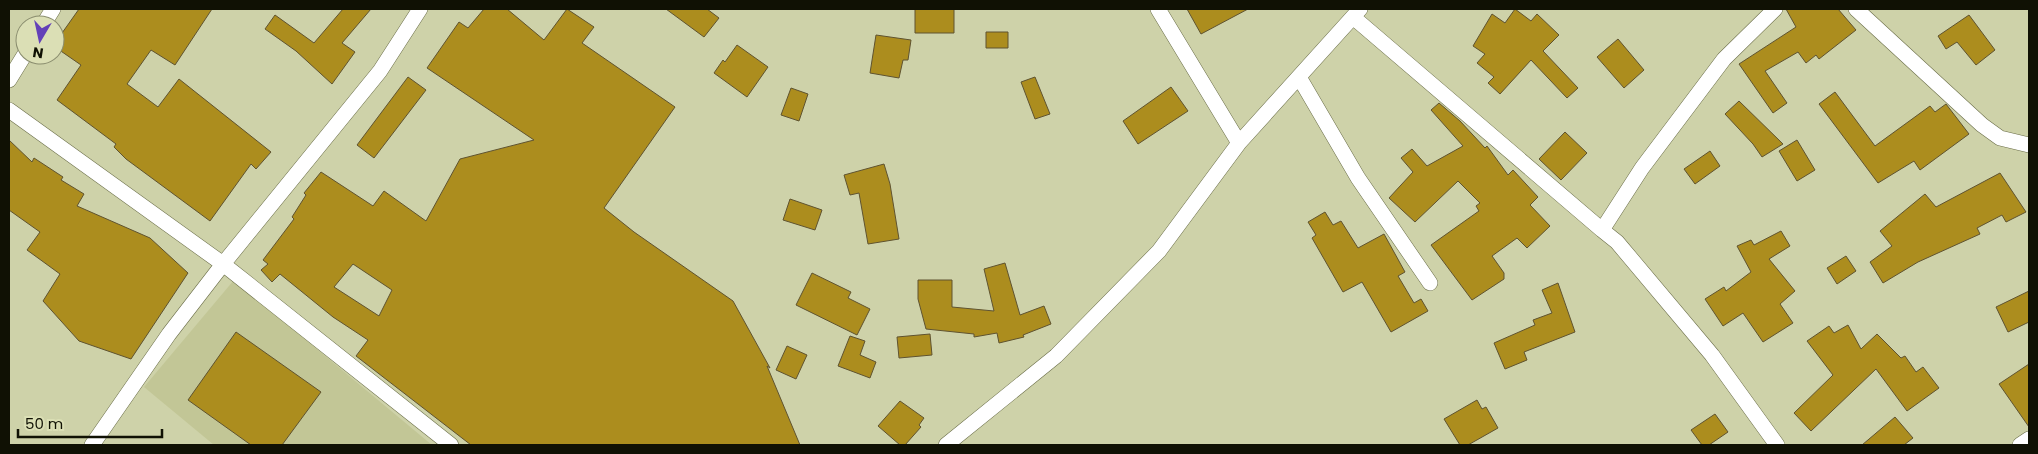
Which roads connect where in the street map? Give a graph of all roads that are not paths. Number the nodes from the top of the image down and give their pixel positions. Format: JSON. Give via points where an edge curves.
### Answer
{"nodes":[{"id":1,"x":420,"y":9,"type":"edge"},
{"id":2,"x":1158,"y":9,"type":"edge"},
{"id":3,"x":1775,"y":9,"type":"edge"},
{"id":4,"x":1856,"y":9,"type":"edge"},
{"id":5,"x":1356,"y":13,"type":"edge"},
{"id":6,"x":18,"y":65,"type":"edge"},
{"id":7,"x":1299,"y":77,"type":"junction"},
{"id":8,"x":9,"y":80,"type":"edge"},
{"id":9,"x":9,"y":110,"type":"edge"},
{"id":10,"x":1239,"y":143,"type":"junction"},
{"id":11,"x":2029,"y":146,"type":"edge"},
{"id":12,"x":1602,"y":230,"type":"junction"},
{"id":13,"x":223,"y":264,"type":"junction"},
{"id":14,"x":1430,"y":283,"type":"dead end"},
{"id":15,"x":2029,"y":439,"type":"edge"},
{"id":16,"x":92,"y":445,"type":"edge"},
{"id":17,"x":451,"y":445,"type":"edge"},
{"id":18,"x":946,"y":445,"type":"edge"},
{"id":19,"x":1777,"y":445,"type":"edge"},
{"id":20,"x":2020,"y":445,"type":"edge"}],
"edges":[{"from":1,"to":13,"type":"street","via":[[380,70]]},
{"from":2,"to":10,"type":"street"},
{"from":3,"to":12,"type":"street","via":[[1724,60],[1642,168]]},
{"from":4,"to":11,"type":"street","via":[[1982,125],[2000,138]]},
{"from":5,"to":7,"type":"street"},
{"from":5,"to":12,"type":"street"},
{"from":6,"to":8,"type":"street"},
{"from":7,"to":10,"type":"street"},
{"from":7,"to":14,"type":"street","via":[[1358,178]]},
{"from":9,"to":13,"type":"street"},
{"from":10,"to":18,"type":"street","via":[[1158,251],[1056,356]]},
{"from":12,"to":19,"type":"street","via":[[1617,242],[1712,355]]},
{"from":13,"to":16,"type":"street","via":[[169,334]]},
{"from":13,"to":17,"type":"street"},
{"from":15,"to":20,"type":"street"}]}
